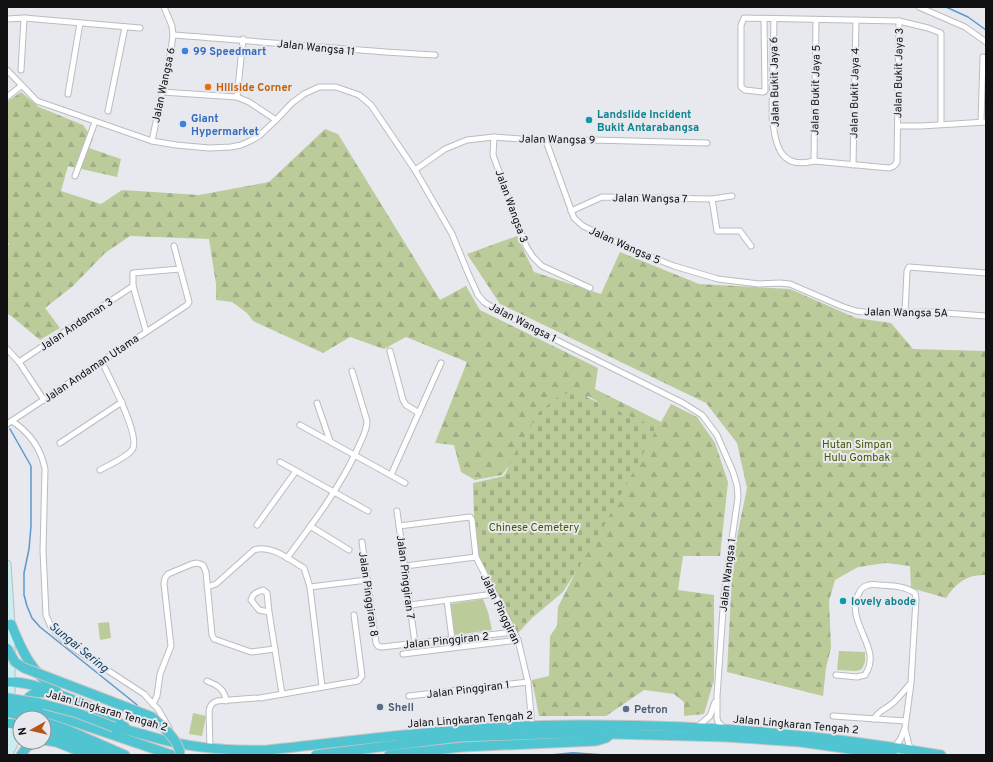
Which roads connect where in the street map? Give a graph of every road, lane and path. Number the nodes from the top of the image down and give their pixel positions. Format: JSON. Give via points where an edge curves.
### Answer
{"nodes":[{"id":1,"x":164,"y":7,"type":"edge"},
{"id":2,"x":919,"y":7,"type":"edge"},
{"id":3,"x":24,"y":18,"type":"junction"},
{"id":4,"x":7,"y":19,"type":"edge"},
{"id":5,"x":764,"y":19,"type":"junction"},
{"id":6,"x":774,"y":19,"type":"junction"},
{"id":7,"x":816,"y":20,"type":"junction"},
{"id":8,"x":856,"y":20,"type":"junction"},
{"id":9,"x":899,"y":21,"type":"junction"},
{"id":10,"x":80,"y":23,"type":"junction"},
{"id":11,"x":125,"y":27,"type":"junction"},
{"id":12,"x":140,"y":28,"type":"dead end"},
{"id":13,"x":173,"y":35,"type":"junction"},
{"id":14,"x":243,"y":40,"type":"junction"},
{"id":15,"x":986,"y":42,"type":"edge"},
{"id":16,"x":435,"y":55,"type":"dead end"},
{"id":17,"x":983,"y":57,"type":"dead end"},
{"id":18,"x":7,"y":70,"type":"edge"},
{"id":19,"x":22,"y":70,"type":"dead end"},
{"id":20,"x":21,"y":86,"type":"junction"},
{"id":21,"x":162,"y":92,"type":"junction"},
{"id":22,"x":68,"y":94,"type":"dead end"},
{"id":23,"x":7,"y":97,"type":"edge"},
{"id":24,"x":237,"y":97,"type":"junction"},
{"id":25,"x":108,"y":111,"type":"dead end"},
{"id":26,"x":276,"y":120,"type":"junction"},
{"id":27,"x":95,"y":122,"type":"junction"},
{"id":28,"x":984,"y":122,"type":"edge"},
{"id":29,"x":941,"y":124,"type":"junction"},
{"id":30,"x":898,"y":126,"type":"junction"},
{"id":31,"x":494,"y":137,"type":"junction"},
{"id":32,"x":152,"y":141,"type":"junction"},
{"id":33,"x":546,"y":141,"type":"junction"},
{"id":34,"x":707,"y":143,"type":"dead end"},
{"id":35,"x":814,"y":161,"type":"junction"},
{"id":36,"x":853,"y":165,"type":"junction"},
{"id":37,"x":415,"y":170,"type":"junction"},
{"id":38,"x":75,"y":176,"type":"dead end"},
{"id":39,"x":732,"y":196,"type":"dead end"},
{"id":40,"x":712,"y":199,"type":"junction"},
{"id":41,"x":571,"y":211,"type":"junction"},
{"id":42,"x":174,"y":246,"type":"dead end"},
{"id":43,"x":750,"y":246,"type":"dead end"},
{"id":44,"x":180,"y":269,"type":"junction"},
{"id":45,"x":986,"y":273,"type":"edge"},
{"id":46,"x":759,"y":284,"type":"joint"},
{"id":47,"x":132,"y":286,"type":"junction"},
{"id":48,"x":590,"y":288,"type":"dead end"},
{"id":49,"x":905,"y":313,"type":"junction"},
{"id":50,"x":986,"y":316,"type":"edge"},
{"id":51,"x":146,"y":331,"type":"junction"},
{"id":52,"x":7,"y":349,"type":"edge"},
{"id":53,"x":390,"y":351,"type":"dead end"},
{"id":54,"x":19,"y":362,"type":"junction"},
{"id":55,"x":102,"y":362,"type":"junction"},
{"id":56,"x":441,"y":363,"type":"dead end"},
{"id":57,"x":352,"y":371,"type":"dead end"},
{"id":58,"x":44,"y":400,"type":"junction"},
{"id":59,"x":122,"y":402,"type":"junction"},
{"id":60,"x":316,"y":403,"type":"dead end"},
{"id":61,"x":419,"y":413,"type":"junction"},
{"id":62,"x":10,"y":423,"type":"edge"},
{"id":63,"x":300,"y":425,"type":"dead end"},
{"id":64,"x":330,"y":441,"type":"junction"},
{"id":65,"x":60,"y":443,"type":"dead end"},
{"id":66,"x":355,"y":455,"type":"junction"},
{"id":67,"x":280,"y":462,"type":"dead end"},
{"id":68,"x":100,"y":470,"type":"dead end"},
{"id":69,"x":296,"y":471,"type":"junction"},
{"id":70,"x":391,"y":475,"type":"junction"},
{"id":71,"x":405,"y":483,"type":"dead end"},
{"id":72,"x":334,"y":493,"type":"junction"},
{"id":73,"x":368,"y":511,"type":"dead end"},
{"id":74,"x":397,"y":511,"type":"dead end"},
{"id":75,"x":257,"y":525,"type":"dead end"},
{"id":76,"x":310,"y":526,"type":"junction"},
{"id":77,"x":399,"y":526,"type":"junction"},
{"id":78,"x":362,"y":542,"type":"dead end"},
{"id":79,"x":349,"y":550,"type":"dead end"},
{"id":80,"x":476,"y":556,"type":"junction"},
{"id":81,"x":287,"y":558,"type":"junction"},
{"id":82,"x":7,"y":564,"type":"edge"},
{"id":83,"x":404,"y":566,"type":"junction"},
{"id":84,"x":367,"y":580,"type":"junction"},
{"id":85,"x":207,"y":587,"type":"junction"},
{"id":86,"x":310,"y":587,"type":"junction"},
{"id":87,"x":494,"y":594,"type":"junction"},
{"id":88,"x":447,"y":600,"type":"junction"},
{"id":89,"x":410,"y":605,"type":"junction"},
{"id":90,"x":269,"y":612,"type":"junction"},
{"id":91,"x":354,"y":615,"type":"dead end"},
{"id":92,"x":11,"y":624,"type":"junction"},
{"id":93,"x":514,"y":632,"type":"junction"},
{"id":94,"x":452,"y":639,"type":"junction"},
{"id":95,"x":518,"y":640,"type":"junction"},
{"id":96,"x":415,"y":643,"type":"junction"},
{"id":97,"x":378,"y":646,"type":"joint"},
{"id":98,"x":7,"y":648,"type":"edge"},
{"id":99,"x":275,"y":649,"type":"junction"},
{"id":100,"x":403,"y":654,"type":"dead end"},
{"id":101,"x":836,"y":675,"type":"dead end"},
{"id":102,"x":207,"y":681,"type":"dead end"},
{"id":103,"x":9,"y":682,"type":"edge"},
{"id":104,"x":528,"y":682,"type":"junction"},
{"id":105,"x":911,"y":683,"type":"junction"},
{"id":106,"x":322,"y":687,"type":"junction"},
{"id":107,"x":55,"y":693,"type":"junction"},
{"id":108,"x":282,"y":694,"type":"junction"},
{"id":109,"x":409,"y":696,"type":"dead end"},
{"id":110,"x":717,"y":696,"type":"junction"},
{"id":111,"x":7,"y":698,"type":"edge"},
{"id":112,"x":71,"y":698,"type":"junction"},
{"id":113,"x":226,"y":701,"type":"junction"},
{"id":114,"x":153,"y":704,"type":"junction"},
{"id":115,"x":7,"y":706,"type":"edge"},
{"id":116,"x":24,"y":710,"type":"edge"},
{"id":117,"x":833,"y":716,"type":"dead end"},
{"id":118,"x":874,"y":719,"type":"junction"},
{"id":119,"x":164,"y":722,"type":"junction"},
{"id":120,"x":905,"y":722,"type":"junction"},
{"id":121,"x":9,"y":724,"type":"edge"},
{"id":122,"x":52,"y":725,"type":"edge"},
{"id":123,"x":532,"y":726,"type":"junction"},
{"id":124,"x":696,"y":728,"type":"junction"},
{"id":125,"x":905,"y":728,"type":"junction"},
{"id":126,"x":726,"y":730,"type":"junction"},
{"id":127,"x":130,"y":731,"type":"junction"},
{"id":128,"x":52,"y":732,"type":"edge"},
{"id":129,"x":612,"y":733,"type":"junction"},
{"id":130,"x":151,"y":736,"type":"junction"},
{"id":131,"x":52,"y":741,"type":"edge"},
{"id":132,"x":179,"y":743,"type":"junction"},
{"id":133,"x":210,"y":748,"type":"junction"},
{"id":134,"x":910,"y":750,"type":"junction"},
{"id":135,"x":894,"y":751,"type":"edge"},
{"id":136,"x":177,"y":754,"type":"edge"},
{"id":137,"x":10,"y":755,"type":"edge"},
{"id":138,"x":89,"y":755,"type":"edge"},
{"id":139,"x":107,"y":755,"type":"edge"},
{"id":140,"x":125,"y":755,"type":"edge"},
{"id":141,"x":316,"y":755,"type":"edge"},
{"id":142,"x":389,"y":755,"type":"edge"},
{"id":143,"x":942,"y":755,"type":"edge"}],
"edges":[{"from":1,"to":13,"type":"street","name":"Jalan Wangsa 6"},
{"from":2,"to":15,"type":"street","via":[[966,27]]},
{"from":3,"to":4,"type":"street"},
{"from":3,"to":10,"type":"street"},
{"from":3,"to":19,"type":"street"},
{"from":5,"to":5,"type":"street","via":[[744,18],[741,25],[742,90],[765,91]]},
{"from":5,"to":6,"type":"street"},
{"from":6,"to":7,"type":"street"},
{"from":6,"to":35,"type":"street","name":"Jalan Bukit Jaya 6","via":[[774,131],[785,159],[794,163]]},
{"from":7,"to":8,"type":"street"},
{"from":7,"to":35,"type":"street","name":"Jalan Bukit Jaya 5"},
{"from":8,"to":9,"type":"street"},
{"from":8,"to":36,"type":"street","name":"Jalan Bukit Jaya 4"},
{"from":9,"to":29,"type":"street","via":[[941,33]]},
{"from":9,"to":30,"type":"street","name":"Jalan Bukit Jaya 3"},
{"from":10,"to":11,"type":"street"},
{"from":10,"to":22,"type":"street"},
{"from":11,"to":12,"type":"street"},
{"from":11,"to":25,"type":"street"},
{"from":13,"to":14,"type":"street","name":"Jalan Wangsa 11"},
{"from":13,"to":21,"type":"street","name":"Jalan Wangsa 6"},
{"from":14,"to":16,"type":"street","name":"Jalan Wangsa 11","via":[[370,52]]},
{"from":14,"to":24,"type":"street"},
{"from":17,"to":28,"type":"street"},
{"from":18,"to":20,"type":"street","name":"Jalan Wangsa 1"},
{"from":20,"to":23,"type":"street"},
{"from":20,"to":27,"type":"street","name":"Jalan Wangsa 1","via":[[37,101]]},
{"from":21,"to":24,"type":"street"},
{"from":21,"to":32,"type":"street","name":"Jalan Wangsa 6"},
{"from":24,"to":26,"type":"street"},
{"from":26,"to":32,"type":"street","name":"Jalan Wangsa 1","via":[[259,136],[231,147],[209,148]]},
{"from":26,"to":37,"type":"street","name":"Jalan Wangsa 1","via":[[292,103],[319,87],[336,87],[359,95],[371,105]]},
{"from":27,"to":32,"type":"street","name":"Jalan Wangsa 1"},
{"from":27,"to":38,"type":"street"},
{"from":28,"to":29,"type":"street"},
{"from":29,"to":30,"type":"street"},
{"from":30,"to":36,"type":"street","name":"Jalan Bukit Jaya 6","via":[[897,162],[894,166],[889,168]]},
{"from":31,"to":33,"type":"street","name":"Jalan Wangsa 9"},
{"from":31,"to":37,"type":"street","name":"Jalan Wangsa 9","via":[[467,140],[445,149]]},
{"from":31,"to":48,"type":"street","name":"Jalan Wangsa 3","via":[[493,155],[526,246],[542,266]]},
{"from":33,"to":34,"type":"street","name":"Jalan Wangsa 9"},
{"from":33,"to":41,"type":"street","name":"Jalan Wangsa 5"},
{"from":35,"to":36,"type":"street","name":"Jalan Bukit Jaya 6"},
{"from":37,"to":110,"type":"street","name":"Jalan Wangsa 1","via":[[452,234],[474,286],[484,302],[683,403],[702,415],[717,436],[733,472],[738,497],[724,595]]},
{"from":39,"to":40,"type":"street","name":"Jalan Wangsa 7"},
{"from":40,"to":41,"type":"street","name":"Jalan Wangsa 7","via":[[602,196]]},
{"from":40,"to":43,"type":"street","via":[[717,231],[740,231]]},
{"from":41,"to":46,"type":"street","name":"Jalan Wangsa 5","via":[[574,218],[583,226],[674,266],[718,279]]},
{"from":42,"to":44,"type":"street"},
{"from":44,"to":47,"type":"street","via":[[135,272],[132,276]]},
{"from":44,"to":51,"type":"street","via":[[189,302]]},
{"from":45,"to":49,"type":"street","via":[[909,267]]},
{"from":46,"to":49,"type":"street","name":"Jalan Wangsa 5A","via":[[790,284],[856,311]]},
{"from":47,"to":51,"type":"street","name":"Jalan Andaman Utama"},
{"from":47,"to":54,"type":"street","name":"Jalan Andaman 3"},
{"from":49,"to":50,"type":"street","name":"Jalan Wangsa 5A"},
{"from":51,"to":55,"type":"street","name":"Jalan Andaman Utama"},
{"from":52,"to":54,"type":"street"},
{"from":53,"to":61,"type":"street","via":[[402,400]]},
{"from":54,"to":58,"type":"street"},
{"from":55,"to":58,"type":"street","name":"Jalan Andaman Utama"},
{"from":55,"to":59,"type":"street"},
{"from":56,"to":61,"type":"street"},
{"from":57,"to":66,"type":"street","via":[[367,421],[367,428]]},
{"from":58,"to":62,"type":"street","name":"Jalan Andaman Utama"},
{"from":59,"to":65,"type":"street"},
{"from":59,"to":68,"type":"street","via":[[134,435],[133,450]]},
{"from":60,"to":64,"type":"street"},
{"from":61,"to":70,"type":"street"},
{"from":62,"to":114,"type":"street","via":[[23,429],[34,440],[46,469],[43,551],[46,615],[51,627],[69,645],[144,694]]},
{"from":63,"to":64,"type":"street"},
{"from":64,"to":66,"type":"street"},
{"from":66,"to":70,"type":"street"},
{"from":66,"to":72,"type":"street"},
{"from":67,"to":69,"type":"street"},
{"from":69,"to":72,"type":"street"},
{"from":69,"to":75,"type":"street"},
{"from":70,"to":71,"type":"street"},
{"from":72,"to":73,"type":"street"},
{"from":72,"to":76,"type":"street"},
{"from":74,"to":77,"type":"street","name":"Jalan Pinggiran 7"},
{"from":76,"to":79,"type":"street"},
{"from":76,"to":81,"type":"street"},
{"from":77,"to":80,"type":"street","name":"Jalan Pinggiran","via":[[470,517]]},
{"from":77,"to":83,"type":"street","name":"Jalan Pinggiran 7"},
{"from":78,"to":84,"type":"street","name":"Jalan Pinggiran 8"},
{"from":80,"to":83,"type":"street"},
{"from":80,"to":87,"type":"street","name":"Jalan Pinggiran"},
{"from":81,"to":85,"type":"street","via":[[268,548],[254,550],[216,584]]},
{"from":81,"to":86,"type":"street","via":[[304,568]]},
{"from":82,"to":92,"type":"street"},
{"from":83,"to":89,"type":"street","name":"Jalan Pinggiran 7"},
{"from":84,"to":86,"type":"street"},
{"from":84,"to":97,"type":"street","name":"Jalan Pinggiran 8"},
{"from":85,"to":99,"type":"street","via":[[214,639],[251,652]]},
{"from":85,"to":114,"type":"street","via":[[206,572],[203,565],[197,563],[168,574],[165,578],[171,646],[160,674],[157,696]]},
{"from":86,"to":106,"type":"street"},
{"from":87,"to":88,"type":"street"},
{"from":87,"to":93,"type":"street","name":"Jalan Pinggiran"},
{"from":88,"to":89,"type":"street"},
{"from":88,"to":94,"type":"street"},
{"from":89,"to":96,"type":"street","name":"Jalan Pinggiran 7"},
{"from":90,"to":90,"type":"street","via":[[267,593],[264,590],[255,593],[251,600],[259,610]]},
{"from":90,"to":99,"type":"street"},
{"from":91,"to":106,"type":"street","via":[[362,676],[358,681]]},
{"from":92,"to":103,"type":"street"},
{"from":92,"to":112,"type":"highway","via":[[23,652],[37,674]]},
{"from":93,"to":94,"type":"street","name":"Jalan Pinggiran 2"},
{"from":93,"to":95,"type":"street","name":"Jalan Pinggiran"},
{"from":94,"to":96,"type":"street","name":"Jalan Pinggiran 2"},
{"from":95,"to":100,"type":"street","name":"Jalan Pinggiran 2"},
{"from":95,"to":104,"type":"street","name":"Jalan Pinggiran"},
{"from":96,"to":97,"type":"street","name":"Jalan Pinggiran 2"},
{"from":98,"to":136,"type":"highway","bridge":true,"via":[[14,662],[24,668],[152,717],[179,746]]},
{"from":99,"to":108,"type":"street"},
{"from":101,"to":105,"type":"street","via":[[857,677],[865,675],[869,669],[870,653],[857,620],[856,598],[862,588],[870,584],[909,588],[915,593],[916,599]]},
{"from":102,"to":113,"type":"street","via":[[222,689]]},
{"from":103,"to":107,"type":"highway","via":[[40,686]]},
{"from":103,"to":121,"type":"street"},
{"from":104,"to":109,"type":"street","name":"Jalan Pinggiran 1"},
{"from":104,"to":123,"type":"street","name":"Jalan Pinggiran"},
{"from":105,"to":118,"type":"street"},
{"from":105,"to":120,"type":"street"},
{"from":106,"to":108,"type":"street"},
{"from":107,"to":112,"type":"highway"},
{"from":107,"to":116,"type":"highway","via":[[39,692],[29,697]]},
{"from":108,"to":113,"type":"street"},
{"from":110,"to":124,"type":"street","name":"Jalan Wangsa 1","via":[[710,716]]},
{"from":110,"to":126,"type":"street","name":"Jalan Wangsa 1","via":[[718,722]]},
{"from":111,"to":127,"type":"highway","name":"Jalan Lingkaran Tengah 2","bridge":true,"via":[[38,702]]},
{"from":112,"to":127,"type":"highway","via":[[103,712]]},
{"from":113,"to":133,"type":"street","via":[[212,703],[210,706]]},
{"from":114,"to":119,"type":"street"},
{"from":115,"to":136,"type":"highway","name":"Jalan Lingkaran Tengah 2","bridge":true,"via":[[57,716]]},
{"from":117,"to":118,"type":"street"},
{"from":118,"to":120,"type":"street"},
{"from":119,"to":130,"type":"street","via":[[162,731]]},
{"from":119,"to":132,"type":"street","via":[[169,733]]},
{"from":120,"to":125,"type":"street"},
{"from":121,"to":137,"type":"street"},
{"from":122,"to":140,"type":"highway"},
{"from":123,"to":124,"type":"highway","name":"Jalan Lingkaran Tengah 2"},
{"from":123,"to":133,"type":"highway","name":"Jalan Lingkaran Tengah 2","via":[[458,730],[266,750]]},
{"from":124,"to":126,"type":"highway","name":"Jalan Lingkaran Tengah 2"},
{"from":125,"to":134,"type":"street"},
{"from":125,"to":135,"type":"street"},
{"from":126,"to":135,"type":"highway","name":"Jalan Lingkaran Tengah 2","via":[[824,737]]},
{"from":127,"to":130,"type":"highway","name":"Jalan Lingkaran Tengah 2"},
{"from":128,"to":139,"type":"highway"},
{"from":129,"to":135,"type":"highway","name":"Jalan Lingkaran Tengah 2","via":[[734,737]]},
{"from":129,"to":141,"type":"highway","name":"Jalan Lingkaran Tengah 2","via":[[459,737]]},
{"from":129,"to":142,"type":"highway","via":[[596,741],[469,746]]},
{"from":130,"to":132,"type":"highway","name":"Jalan Lingkaran Tengah 2"},
{"from":131,"to":138,"type":"highway"},
{"from":132,"to":133,"type":"highway","name":"Jalan Lingkaran Tengah 2"},
{"from":134,"to":135,"type":"highway","name":"Jalan Lingkaran Tengah 2"},
{"from":134,"to":143,"type":"highway","name":"Jalan Lingkaran Tengah 2"}]}
